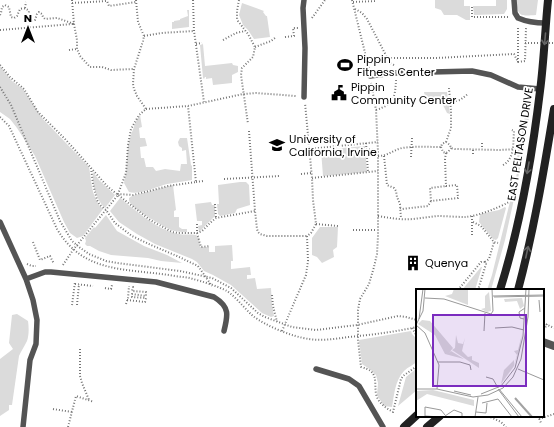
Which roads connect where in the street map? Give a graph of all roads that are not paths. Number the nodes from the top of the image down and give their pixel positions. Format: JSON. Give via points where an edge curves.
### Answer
{"nodes":[{"id":1,"x":304,"y":0,"type":"edge"},
{"id":2,"x":514,"y":0,"type":"edge"},
{"id":3,"x":548,"y":0,"type":"edge"},
{"id":4,"x":546,"y":23,"type":"junction"},
{"id":5,"x":370,"y":76,"type":"road end"},
{"id":6,"x":540,"y":89,"type":"junction"},
{"id":7,"x":304,"y":97,"type":"road end"},
{"id":8,"x":554,"y":109,"type":"edge"},
{"id":9,"x":0,"y":222,"type":"edge"},
{"id":10,"x":26,"y":279,"type":"junction"},
{"id":11,"x":500,"y":289,"type":"edge"},
{"id":12,"x":518,"y":289,"type":"edge"},
{"id":13,"x":224,"y":331,"type":"dead end"},
{"id":14,"x":544,"y":342,"type":"edge"},
{"id":15,"x":554,"y":346,"type":"edge"},
{"id":16,"x":316,"y":369,"type":"dead end"},
{"id":17,"x":416,"y":416,"type":"edge"},
{"id":18,"x":439,"y":417,"type":"edge"},
{"id":19,"x":23,"y":427,"type":"edge"},
{"id":20,"x":383,"y":427,"type":"edge"},
{"id":21,"x":404,"y":427,"type":"edge"},
{"id":22,"x":427,"y":427,"type":"edge"}],
"edges":[{"from":1,"to":7,"type":"lane"},
{"from":2,"to":4,"type":"lane","via":[[515,13],[522,20]]},
{"from":3,"to":4,"type":"main road","name":"EAST PELTASON DRIVE"},
{"from":4,"to":6,"type":"main road","name":"EAST PELTASON DRIVE","one_way":true},
{"from":5,"to":6,"type":"lane","via":[[472,71],[491,75],[518,88]]},
{"from":6,"to":11,"type":"main road","name":"EAST PELTASON DRIVE","one_way":true,"via":[[523,196]]},
{"from":12,"to":8,"type":"main road","one_way":true,"via":[[541,189]]},
{"from":9,"to":10,"type":"lane"},
{"from":10,"to":13,"type":"lane","via":[[51,272],[162,284],[214,297],[223,304],[227,312]]},
{"from":10,"to":19,"type":"lane","via":[[38,320],[36,344],[30,360]]},
{"from":14,"to":15,"type":"street"},
{"from":16,"to":20,"type":"lane","via":[[349,379],[359,386]]},
{"from":17,"to":21,"type":"main road"},
{"from":18,"to":22,"type":"main road"}]}
